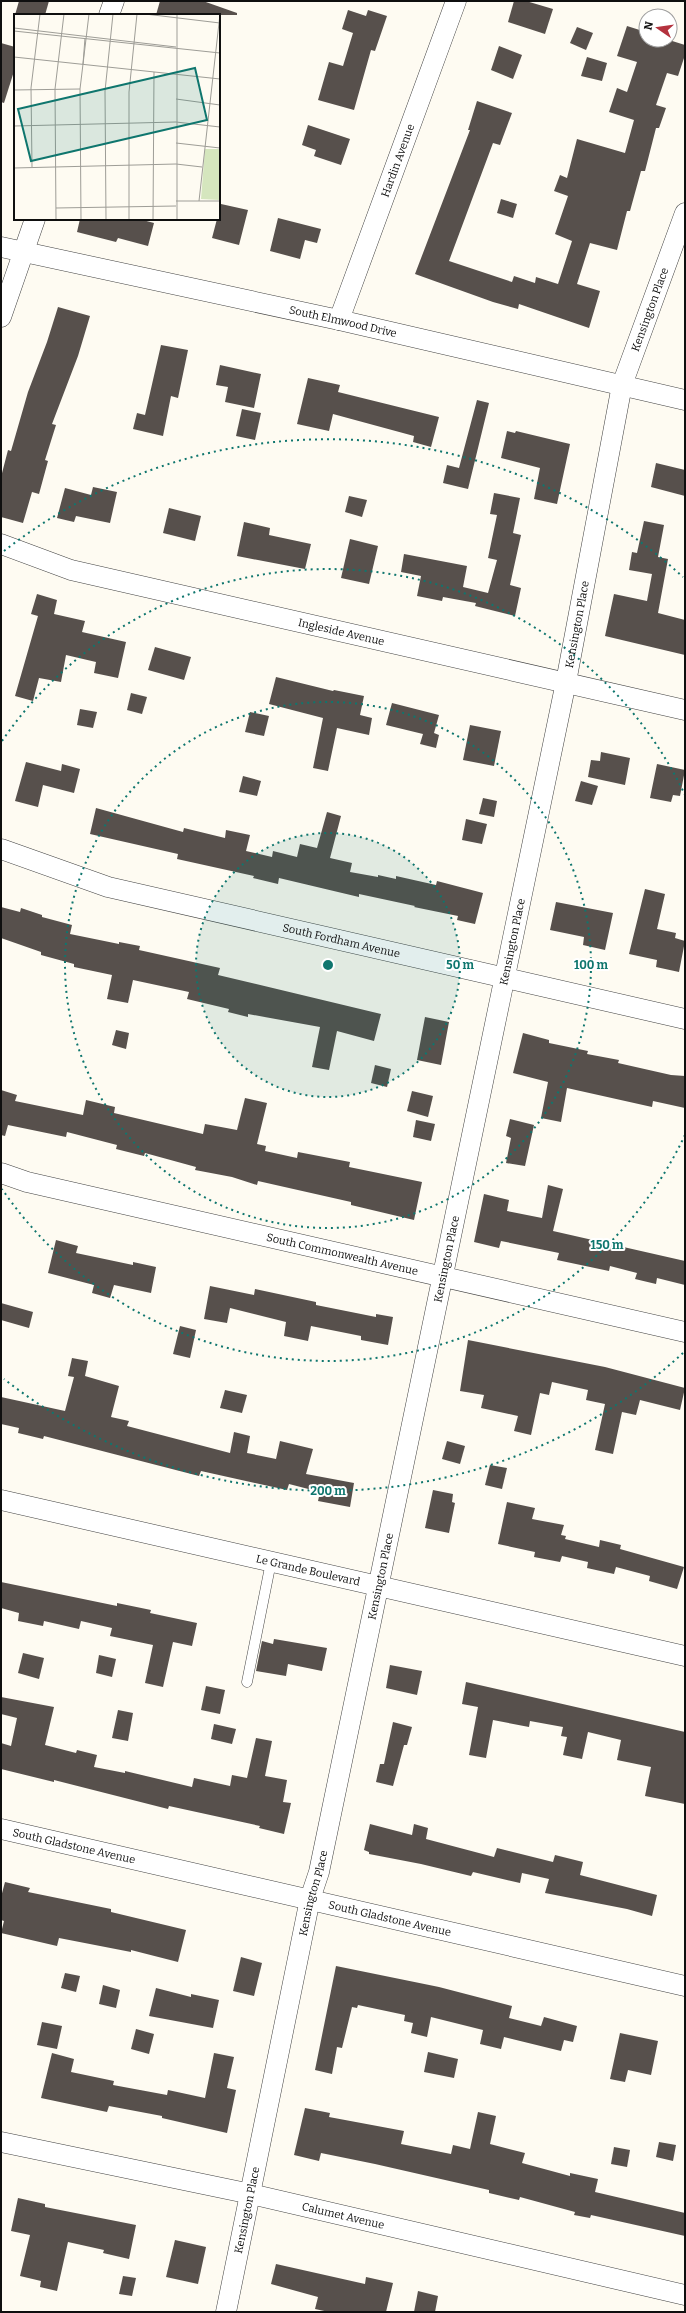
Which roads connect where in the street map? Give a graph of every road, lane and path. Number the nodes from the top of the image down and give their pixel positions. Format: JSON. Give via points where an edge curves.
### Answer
{"nodes":[{"id":1,"x":114,"y":1,"type":"edge"},
{"id":2,"x":456,"y":1,"type":"edge"},
{"id":3,"x":109,"y":14,"type":"edge"},
{"id":4,"x":685,"y":213,"type":"edge"},
{"id":5,"x":35,"y":220,"type":"edge"},
{"id":6,"x":1,"y":247,"type":"edge"},
{"id":7,"x":24,"y":252,"type":"junction"},
{"id":8,"x":1,"y":317,"type":"edge"},
{"id":9,"x":339,"y":320,"type":"junction"},
{"id":10,"x":622,"y":385,"type":"junction"},
{"id":11,"x":685,"y":400,"type":"edge"},
{"id":12,"x":1,"y":544,"type":"edge"},
{"id":13,"x":566,"y":682,"type":"junction"},
{"id":14,"x":685,"y":710,"type":"edge"},
{"id":15,"x":1,"y":849,"type":"edge"},
{"id":16,"x":505,"y":978,"type":"junction"},
{"id":17,"x":685,"y":1019,"type":"edge"},
{"id":18,"x":1,"y":1173,"type":"edge"},
{"id":19,"x":444,"y":1276,"type":"junction"},
{"id":20,"x":685,"y":1332,"type":"edge"},
{"id":21,"x":1,"y":1500,"type":"edge"},
{"id":22,"x":271,"y":1562,"type":"junction"},
{"id":23,"x":380,"y":1586,"type":"junction"},
{"id":24,"x":685,"y":1656,"type":"edge"},
{"id":25,"x":247,"y":1682,"type":"dead end"},
{"id":26,"x":1,"y":1829,"type":"edge"},
{"id":27,"x":310,"y":1899,"type":"junction"},
{"id":28,"x":685,"y":1986,"type":"edge"},
{"id":29,"x":1,"y":2142,"type":"edge"},
{"id":30,"x":251,"y":2194,"type":"junction"},
{"id":31,"x":685,"y":2295,"type":"edge"},
{"id":32,"x":226,"y":2312,"type":"edge"}],
"edges":[{"from":1,"to":3,"type":"street"},
{"from":2,"to":9,"type":"street","name":"Hardin Avenue"},
{"from":4,"to":10,"type":"street","name":"Kensington Place"},
{"from":5,"to":7,"type":"street"},
{"from":6,"to":7,"type":"street","name":"South Elmwood Drive"},
{"from":7,"to":8,"type":"street"},
{"from":7,"to":9,"type":"street","name":"South Elmwood Drive"},
{"from":9,"to":10,"type":"street","name":"South Elmwood Drive"},
{"from":10,"to":11,"type":"street","name":"South Elmwood Drive"},
{"from":10,"to":13,"type":"street","name":"Kensington Place"},
{"from":12,"to":13,"type":"street","name":"Ingleside Avenue","via":[[71,570]]},
{"from":13,"to":14,"type":"street","name":"Ingleside Avenue"},
{"from":13,"to":16,"type":"street","name":"Kensington Place"},
{"from":15,"to":16,"type":"street","name":"South Fordham Avenue","via":[[108,887]]},
{"from":16,"to":17,"type":"street","name":"South Fordham Avenue"},
{"from":16,"to":19,"type":"street","name":"Kensington Place"},
{"from":18,"to":19,"type":"street","name":"South Commonwealth Avenue","via":[[27,1182]]},
{"from":19,"to":20,"type":"street","name":"South Commonwealth Avenue"},
{"from":19,"to":23,"type":"street","name":"Kensington Place"},
{"from":21,"to":22,"type":"street","name":"Le Grande Boulevard"},
{"from":22,"to":23,"type":"street","name":"Le Grande Boulevard"},
{"from":22,"to":25,"type":"lane"},
{"from":23,"to":24,"type":"street","name":"Le Grande Boulevard"},
{"from":23,"to":27,"type":"street","name":"Kensington Place","via":[[319,1872]]},
{"from":26,"to":27,"type":"street","name":"South Gladstone Avenue"},
{"from":27,"to":28,"type":"street","name":"South Gladstone Avenue"},
{"from":27,"to":30,"type":"street","name":"Kensington Place"},
{"from":29,"to":30,"type":"street","name":"Calumet Avenue"},
{"from":30,"to":31,"type":"street","name":"Calumet Avenue"},
{"from":30,"to":32,"type":"street","name":"Kensington Place"}]}
